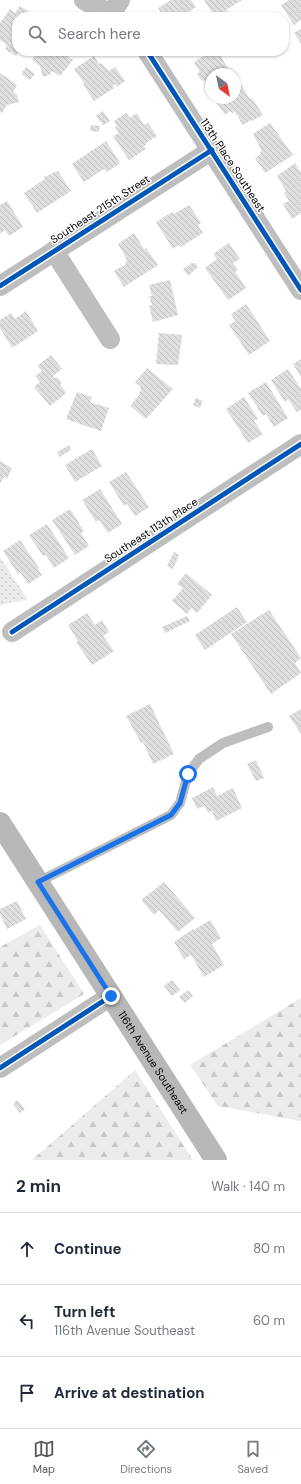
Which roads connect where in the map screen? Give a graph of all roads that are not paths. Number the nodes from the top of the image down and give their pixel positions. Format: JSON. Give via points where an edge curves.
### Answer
{"nodes":[{"id":1,"x":84,"y":0,"type":"edge"},
{"id":2,"x":115,"y":10,"type":"edge"},
{"id":3,"x":150,"y":56,"type":"edge"},
{"id":4,"x":212,"y":150,"type":"junction"},
{"id":5,"x":54,"y":251,"type":"junction"},
{"id":6,"x":0,"y":286,"type":"edge"},
{"id":7,"x":301,"y":290,"type":"edge"},
{"id":8,"x":110,"y":339,"type":"dead end"},
{"id":9,"x":301,"y":444,"type":"edge"},
{"id":10,"x":12,"y":632,"type":"dead end"},
{"id":11,"x":268,"y":727,"type":"dead end"},
{"id":12,"x":0,"y":823,"type":"edge"},
{"id":13,"x":38,"y":882,"type":"junction"},
{"id":14,"x":111,"y":996,"type":"junction"},
{"id":15,"x":0,"y":1068,"type":"edge"},
{"id":16,"x":216,"y":1160,"type":"edge"}],
"edges":[{"from":1,"to":2,"type":"street"},
{"from":3,"to":4,"type":"street","name":"113th Place Southeast"},
{"from":4,"to":5,"type":"street","name":"Southeast 215th Street"},
{"from":4,"to":7,"type":"street","name":"113th Place Southeast"},
{"from":5,"to":6,"type":"street","name":"Southeast 215th Street"},
{"from":5,"to":8,"type":"street"},
{"from":9,"to":10,"type":"street","name":"Southeast 113th Place"},
{"from":11,"to":13,"type":"lane","via":[[223,743],[199,759],[188,774],[180,803],[171,815]]},
{"from":12,"to":13,"type":"main road","name":"116th Avenue Southeast"},
{"from":13,"to":14,"type":"main road","name":"116th Avenue Southeast"},
{"from":14,"to":15,"type":"street"},
{"from":14,"to":16,"type":"main road","name":"116th Avenue Southeast"}]}
